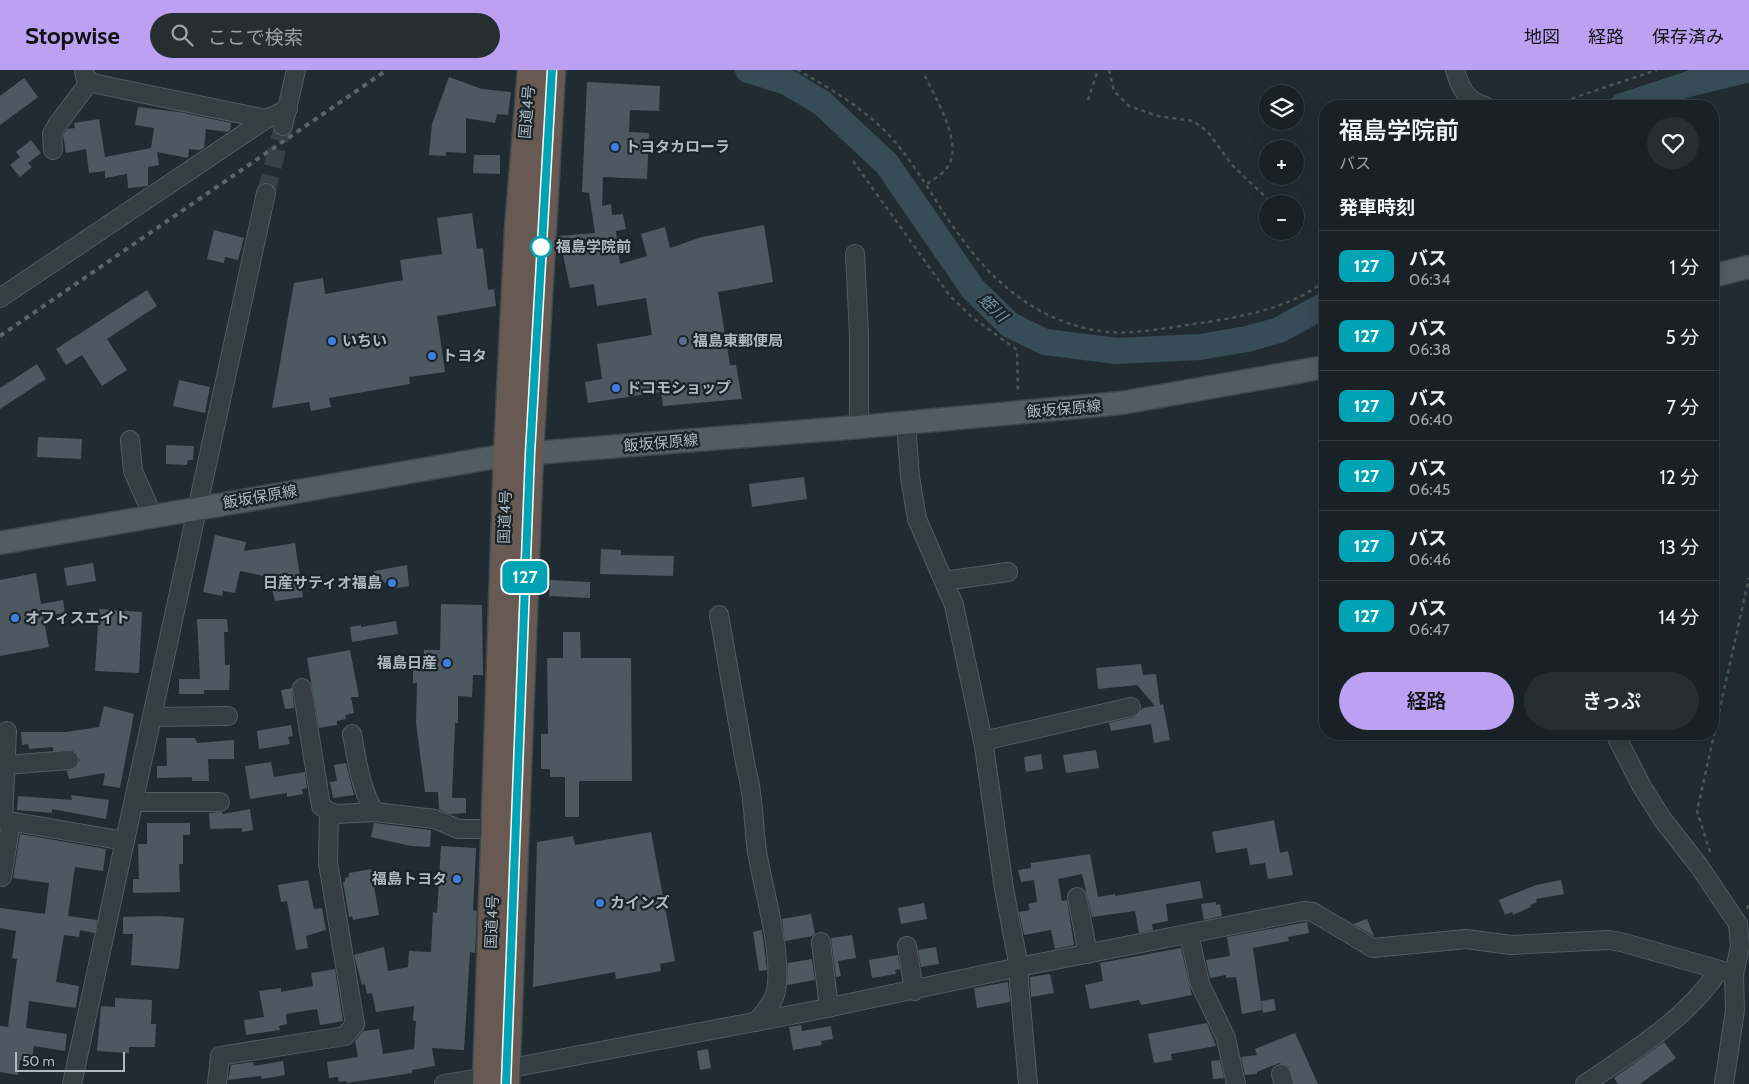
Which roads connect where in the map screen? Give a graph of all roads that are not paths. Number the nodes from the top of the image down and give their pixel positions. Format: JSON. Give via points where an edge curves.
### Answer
{"nodes":[{"id":1,"x":296,"y":70,"type":"edge"},
{"id":2,"x":1455,"y":70,"type":"edge"},
{"id":3,"x":541,"y":73,"type":"edge"},
{"id":4,"x":87,"y":76,"type":"edge"},
{"id":5,"x":1472,"y":100,"type":"edge"},
{"id":6,"x":266,"y":119,"type":"junction"},
{"id":7,"x":54,"y":150,"type":"dead end"},
{"id":8,"x":266,"y":193,"type":"tunnel mouth"},
{"id":9,"x":855,"y":254,"type":"dead end"},
{"id":10,"x":1749,"y":267,"type":"edge"},
{"id":11,"x":1719,"y":274,"type":"edge"},
{"id":12,"x":0,"y":298,"type":"edge"},
{"id":13,"x":1319,"y":368,"type":"edge"},
{"id":14,"x":906,"y":423,"type":"junction"},
{"id":15,"x":859,"y":427,"type":"junction"},
{"id":16,"x":130,"y":440,"type":"dead end"},
{"id":17,"x":518,"y":454,"type":"junction"},
{"id":18,"x":196,"y":508,"type":"junction"},
{"id":19,"x":153,"y":516,"type":"junction"},
{"id":20,"x":0,"y":543,"type":"edge"},
{"id":21,"x":1008,"y":572,"type":"dead end"},
{"id":22,"x":944,"y":581,"type":"junction"},
{"id":23,"x":719,"y":615,"type":"dead end"},
{"id":24,"x":302,"y":688,"type":"dead end"},
{"id":25,"x":1131,"y":708,"type":"dead end"},
{"id":26,"x":228,"y":716,"type":"dead end"},
{"id":27,"x":153,"y":717,"type":"junction"},
{"id":28,"x":7,"y":732,"type":"dead end"},
{"id":29,"x":352,"y":734,"type":"dead end"},
{"id":30,"x":1618,"y":740,"type":"edge"},
{"id":31,"x":983,"y":741,"type":"junction"},
{"id":32,"x":69,"y":760,"type":"dead end"},
{"id":33,"x":5,"y":765,"type":"junction"},
{"id":34,"x":135,"y":802,"type":"junction"},
{"id":35,"x":220,"y":802,"type":"dead end"},
{"id":36,"x":329,"y":812,"type":"junction"},
{"id":37,"x":375,"y":812,"type":"junction"},
{"id":38,"x":11,"y":822,"type":"junction"},
{"id":39,"x":496,"y":829,"type":"junction"},
{"id":40,"x":126,"y":841,"type":"junction"},
{"id":41,"x":2,"y":877,"type":"dead end"},
{"id":42,"x":1077,"y":897,"type":"dead end"},
{"id":43,"x":1189,"y":934,"type":"junction"},
{"id":44,"x":821,"y":942,"type":"dead end"},
{"id":45,"x":908,"y":946,"type":"dead end"},
{"id":46,"x":1088,"y":954,"type":"junction"},
{"id":47,"x":1019,"y":967,"type":"junction"},
{"id":48,"x":1726,"y":972,"type":"junction"},
{"id":49,"x":914,"y":990,"type":"junction"},
{"id":50,"x":829,"y":1008,"type":"junction"},
{"id":51,"x":756,"y":1022,"type":"junction"},
{"id":52,"x":496,"y":1078,"type":"edge"},
{"id":53,"x":72,"y":1084,"type":"edge"},
{"id":54,"x":217,"y":1084,"type":"edge"},
{"id":55,"x":444,"y":1084,"type":"edge"},
{"id":56,"x":1028,"y":1084,"type":"edge"},
{"id":57,"x":1236,"y":1084,"type":"edge"},
{"id":58,"x":1585,"y":1084,"type":"edge"},
{"id":59,"x":1724,"y":1084,"type":"edge"}],
"edges":[{"from":1,"to":6,"type":"street","via":[[286,118]]},
{"from":2,"to":5,"type":"street","via":[[1462,91]]},
{"from":3,"to":17,"type":"highway","name":"国道4号","via":[[518,229]]},
{"from":4,"to":6,"type":"street"},
{"from":4,"to":7,"type":"street","via":[[52,134]]},
{"from":6,"to":12,"type":"street"},
{"from":8,"to":18,"type":"street"},
{"from":9,"to":15,"type":"street"},
{"from":10,"to":11,"type":"main road"},
{"from":13,"to":14,"type":"main road","name":"飯坂保原線","via":[[1121,403]]},
{"from":14,"to":15,"type":"main road","name":"飯坂保原線"},
{"from":14,"to":22,"type":"street","via":[[917,519]]},
{"from":15,"to":17,"type":"main road","name":"飯坂保原線"},
{"from":16,"to":19,"type":"street","via":[[133,471]]},
{"from":17,"to":18,"type":"main road","name":"飯坂保原線"},
{"from":17,"to":39,"type":"highway","name":"国道4号"},
{"from":17,"to":52,"type":"highway","name":"国道4号"},
{"from":18,"to":19,"type":"main road","name":"飯坂保原線"},
{"from":18,"to":27,"type":"street"},
{"from":19,"to":20,"type":"main road","name":"飯坂保原線"},
{"from":21,"to":22,"type":"street"},
{"from":22,"to":31,"type":"street","via":[[954,605]]},
{"from":23,"to":51,"type":"street","via":[[751,783],[754,829],[775,951],[777,988],[774,999]]},
{"from":24,"to":36,"type":"street","via":[[321,806]]},
{"from":25,"to":31,"type":"street"},
{"from":26,"to":27,"type":"street"},
{"from":27,"to":34,"type":"street"},
{"from":28,"to":33,"type":"street"},
{"from":29,"to":37,"type":"street","via":[[358,769]]},
{"from":30,"to":48,"type":"street","via":[[1663,820],[1738,924],[1740,947]]},
{"from":31,"to":47,"type":"street","via":[[1004,889]]},
{"from":32,"to":33,"type":"street"},
{"from":33,"to":38,"type":"street","via":[[2,820]]},
{"from":34,"to":35,"type":"street"},
{"from":34,"to":40,"type":"street"},
{"from":36,"to":37,"type":"street"},
{"from":36,"to":54,"type":"street","via":[[328,863],[355,1024],[345,1036],[220,1056]]},
{"from":37,"to":39,"type":"street","via":[[435,819],[458,829]]},
{"from":38,"to":40,"type":"street"},
{"from":38,"to":41,"type":"street"},
{"from":39,"to":52,"type":"highway","name":"国道4号"},
{"from":40,"to":53,"type":"street"},
{"from":42,"to":46,"type":"street"},
{"from":43,"to":46,"type":"street"},
{"from":43,"to":48,"type":"street","via":[[1304,911],[1313,912],[1373,948],[1466,939],[1511,945],[1609,940]]},
{"from":43,"to":57,"type":"street","via":[[1200,984],[1226,1038]]},
{"from":44,"to":50,"type":"street"},
{"from":45,"to":49,"type":"street"},
{"from":46,"to":47,"type":"street"},
{"from":47,"to":49,"type":"street"},
{"from":47,"to":56,"type":"street"},
{"from":48,"to":58,"type":"street","via":[[1639,1047]]},
{"from":48,"to":59,"type":"street","via":[[1735,1010]]},
{"from":49,"to":50,"type":"street"},
{"from":50,"to":51,"type":"street"},
{"from":51,"to":52,"type":"street"},
{"from":52,"to":55,"type":"street"}]}
